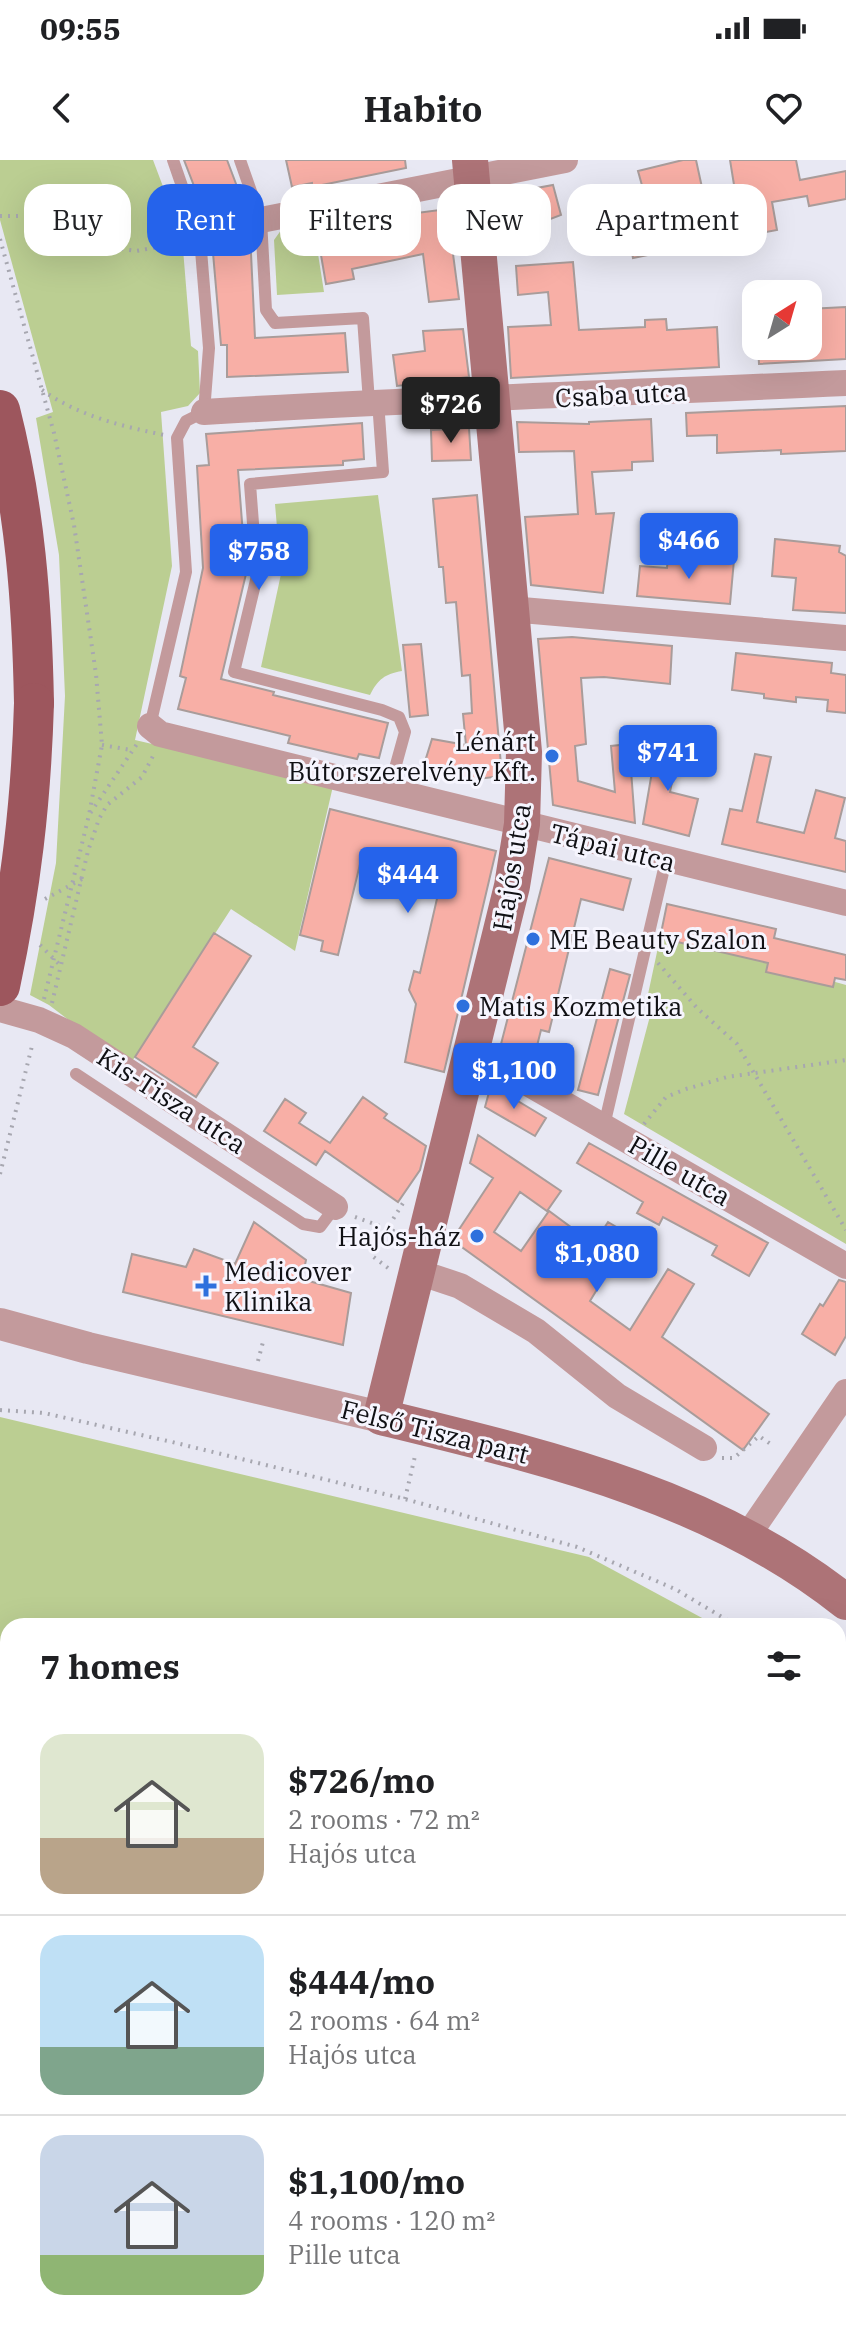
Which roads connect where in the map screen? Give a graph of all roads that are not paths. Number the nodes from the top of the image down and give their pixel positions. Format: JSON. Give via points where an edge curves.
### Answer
{"nodes":[{"id":1,"x":173,"y":160,"type":"edge"},
{"id":2,"x":240,"y":160,"type":"edge"},
{"id":3,"x":565,"y":160,"type":"edge"},
{"id":4,"x":471,"y":170,"type":"edge"},
{"id":5,"x":248,"y":184,"type":"edge"},
{"id":6,"x":264,"y":219,"type":"edge"},
{"id":7,"x":263,"y":256,"type":"edge"},
{"id":8,"x":846,"y":383,"type":"edge"},
{"id":9,"x":491,"y":400,"type":"junction"},
{"id":10,"x":374,"y":402,"type":"junction"},
{"id":11,"x":0,"y":410,"type":"edge"},
{"id":12,"x":204,"y":412,"type":"junction"},
{"id":13,"x":510,"y":609,"type":"junction"},
{"id":14,"x":846,"y":638,"type":"edge"},
{"id":15,"x":155,"y":730,"type":"joint"},
{"id":16,"x":389,"y":790,"type":"junction"},
{"id":17,"x":522,"y":824,"type":"junction"},
{"id":18,"x":666,"y":860,"type":"junction"},
{"id":19,"x":846,"y":903,"type":"edge"},
{"id":20,"x":0,"y":986,"type":"edge"},
{"id":21,"x":0,"y":1009,"type":"edge"},
{"id":22,"x":472,"y":1051,"type":"junction"},
{"id":23,"x":76,"y":1074,"type":"dead end"},
{"id":24,"x":604,"y":1126,"type":"junction"},
{"id":25,"x":335,"y":1207,"type":"joint"},
{"id":26,"x":846,"y":1266,"type":"edge"},
{"id":27,"x":408,"y":1273,"type":"junction"},
{"id":28,"x":0,"y":1324,"type":"edge"},
{"id":29,"x":846,"y":1392,"type":"edge"},
{"id":30,"x":381,"y":1417,"type":"junction"},
{"id":31,"x":704,"y":1448,"type":"road end"},
{"id":32,"x":746,"y":1538,"type":"junction"},
{"id":33,"x":846,"y":1602,"type":"edge"}],
"edges":[{"from":1,"to":12,"type":"lane","via":[[200,238],[209,348]]},
{"from":2,"to":5,"type":"lane"},
{"from":3,"to":4,"type":"street"},
{"from":4,"to":6,"type":"street"},
{"from":4,"to":9,"type":"main road","name":"Hajós utca"},
{"from":7,"to":10,"type":"lane","via":[[266,310],[275,323],[363,318]]},
{"from":8,"to":9,"type":"street","name":"Csaba utca"},
{"from":9,"to":10,"type":"street","name":"Csaba utca"},
{"from":9,"to":13,"type":"main road","name":"Hajós utca"},
{"from":10,"to":12,"type":"street","name":"Csaba utca"},
{"from":10,"to":16,"type":"lane","via":[[383,472],[250,484],[257,576],[234,672],[399,717],[405,732]]},
{"from":11,"to":20,"type":"main road","bridge":true,"via":[[28,566],[34,703],[24,860]]},
{"from":12,"to":15,"type":"lane","via":[[186,421],[177,438],[186,572]]},
{"from":13,"to":14,"type":"street"},
{"from":13,"to":17,"type":"main road","name":"Hajós utca","via":[[524,752]]},
{"from":15,"to":16,"type":"street","name":"Tápai utca"},
{"from":16,"to":17,"type":"street","name":"Tápai utca"},
{"from":17,"to":18,"type":"street","name":"Tápai utca"},
{"from":17,"to":22,"type":"main road","name":"Hajós utca"},
{"from":18,"to":19,"type":"street","name":"Tápai utca"},
{"from":18,"to":24,"type":"lane"},
{"from":21,"to":25,"type":"street","name":"Kis-Tisza utca","via":[[43,1022],[118,1064]]},
{"from":22,"to":24,"type":"street","name":"Pille utca"},
{"from":22,"to":27,"type":"main road","name":"Hajós utca"},
{"from":23,"to":25,"type":"lane","via":[[303,1224],[320,1227]]},
{"from":24,"to":26,"type":"street","name":"Pille utca"},
{"from":27,"to":30,"type":"main road","name":"Hajós utca"},
{"from":27,"to":31,"type":"street","via":[[460,1286],[536,1331],[617,1396]]},
{"from":28,"to":30,"type":"street","name":"Felső Tisza part"},
{"from":29,"to":32,"type":"street"},
{"from":30,"to":32,"type":"main road","name":"Felső Tisza part","via":[[596,1474],[701,1513]]},
{"from":32,"to":33,"type":"main road","name":"Felső Tisza part"}]}
